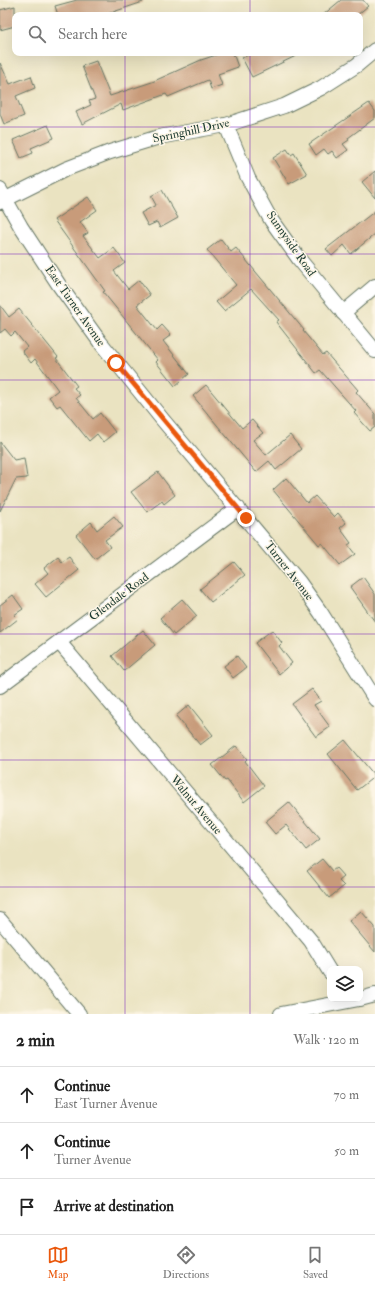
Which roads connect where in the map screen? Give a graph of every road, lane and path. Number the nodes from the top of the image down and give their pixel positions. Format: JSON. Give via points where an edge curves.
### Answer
{"nodes":[{"id":1,"x":375,"y":50,"type":"edge"},
{"id":2,"x":226,"y":125,"type":"junction"},
{"id":3,"x":2,"y":197,"type":"edge"},
{"id":4,"x":375,"y":286,"type":"edge"},
{"id":5,"x":342,"y":313,"type":"junction"},
{"id":6,"x":375,"y":351,"type":"edge"},
{"id":7,"x":190,"y":452,"type":"joint"},
{"id":8,"x":238,"y":508,"type":"junction"},
{"id":9,"x":59,"y":642,"type":"junction"},
{"id":10,"x":0,"y":686,"type":"edge"},
{"id":11,"x":375,"y":698,"type":"edge"},
{"id":12,"x":0,"y":920,"type":"edge"},
{"id":13,"x":327,"y":967,"type":"edge"},
{"id":14,"x":375,"y":995,"type":"edge"},
{"id":15,"x":363,"y":998,"type":"edge"},
{"id":16,"x":343,"y":1002,"type":"edge"},
{"id":17,"x":79,"y":1014,"type":"edge"},
{"id":18,"x":281,"y":1014,"type":"edge"}],
"edges":[{"from":1,"to":2,"type":"street","name":"Springhill Drive","via":[[321,88],[284,106]]},
{"from":2,"to":3,"type":"street","name":"Springhill Drive","via":[[159,137],[110,152]]},
{"from":2,"to":5,"type":"street","name":"Sunnyside Road","via":[[248,178],[271,220]]},
{"from":3,"to":7,"type":"street","name":"East Turner Avenue","via":[[59,286],[100,342]]},
{"from":4,"to":5,"type":"street"},
{"from":5,"to":6,"type":"street","name":"Sunnyside Road"},
{"from":7,"to":8,"type":"street","name":"Turner Avenue"},
{"from":8,"to":9,"type":"street","name":"Glendale Road"},
{"from":8,"to":11,"type":"street","name":"Turner Avenue","via":[[299,582]]},
{"from":9,"to":10,"type":"street","name":"Glendale Road"},
{"from":9,"to":13,"type":"street","name":"Walnut Avenue","via":[[311,941]]},
{"from":12,"to":17,"type":"street"},
{"from":14,"to":15,"type":"street"},
{"from":16,"to":18,"type":"street"}]}
